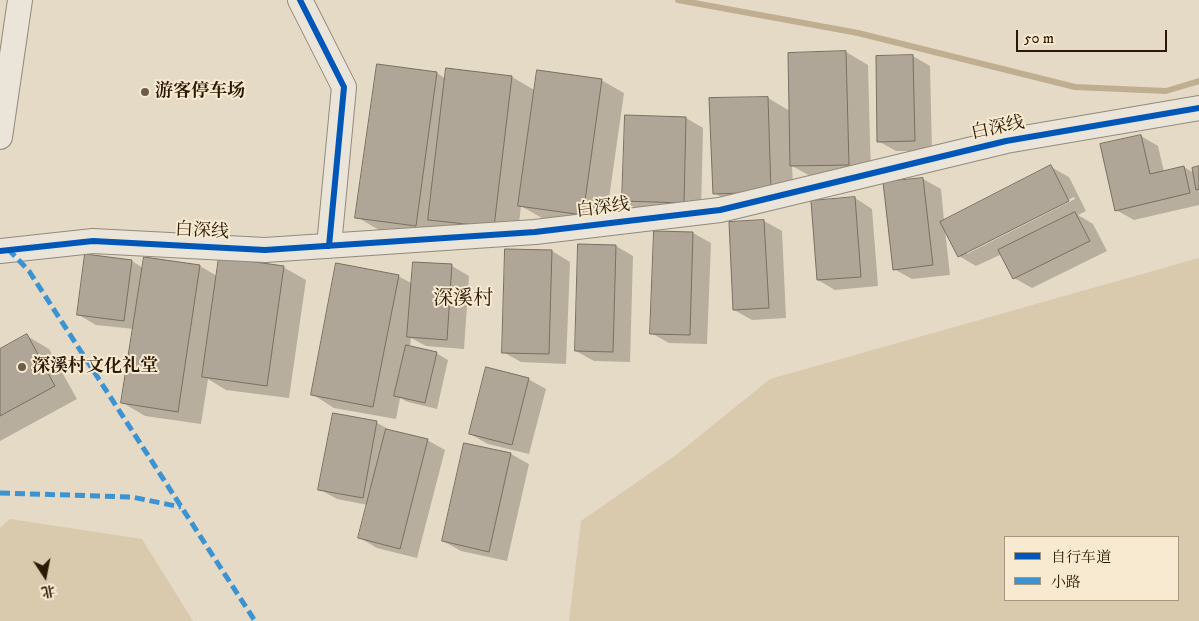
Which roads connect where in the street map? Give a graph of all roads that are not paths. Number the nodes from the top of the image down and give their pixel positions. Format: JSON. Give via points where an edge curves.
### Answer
{"nodes":[{"id":1,"x":20,"y":0,"type":"edge"},
{"id":2,"x":300,"y":0,"type":"edge"},
{"id":3,"x":1199,"y":108,"type":"edge"},
{"id":4,"x":0,"y":137,"type":"edge"},
{"id":5,"x":329,"y":246,"type":"junction"},
{"id":6,"x":0,"y":251,"type":"edge"}],
"edges":[{"from":1,"to":4,"type":"street"},
{"from":2,"to":5,"type":"street","via":[[344,87]]},
{"from":3,"to":5,"type":"street","name":"白深线","via":[[1006,141],[720,210],[536,232]]},
{"from":5,"to":6,"type":"street","name":"白深线","via":[[264,250],[94,241]]}]}
